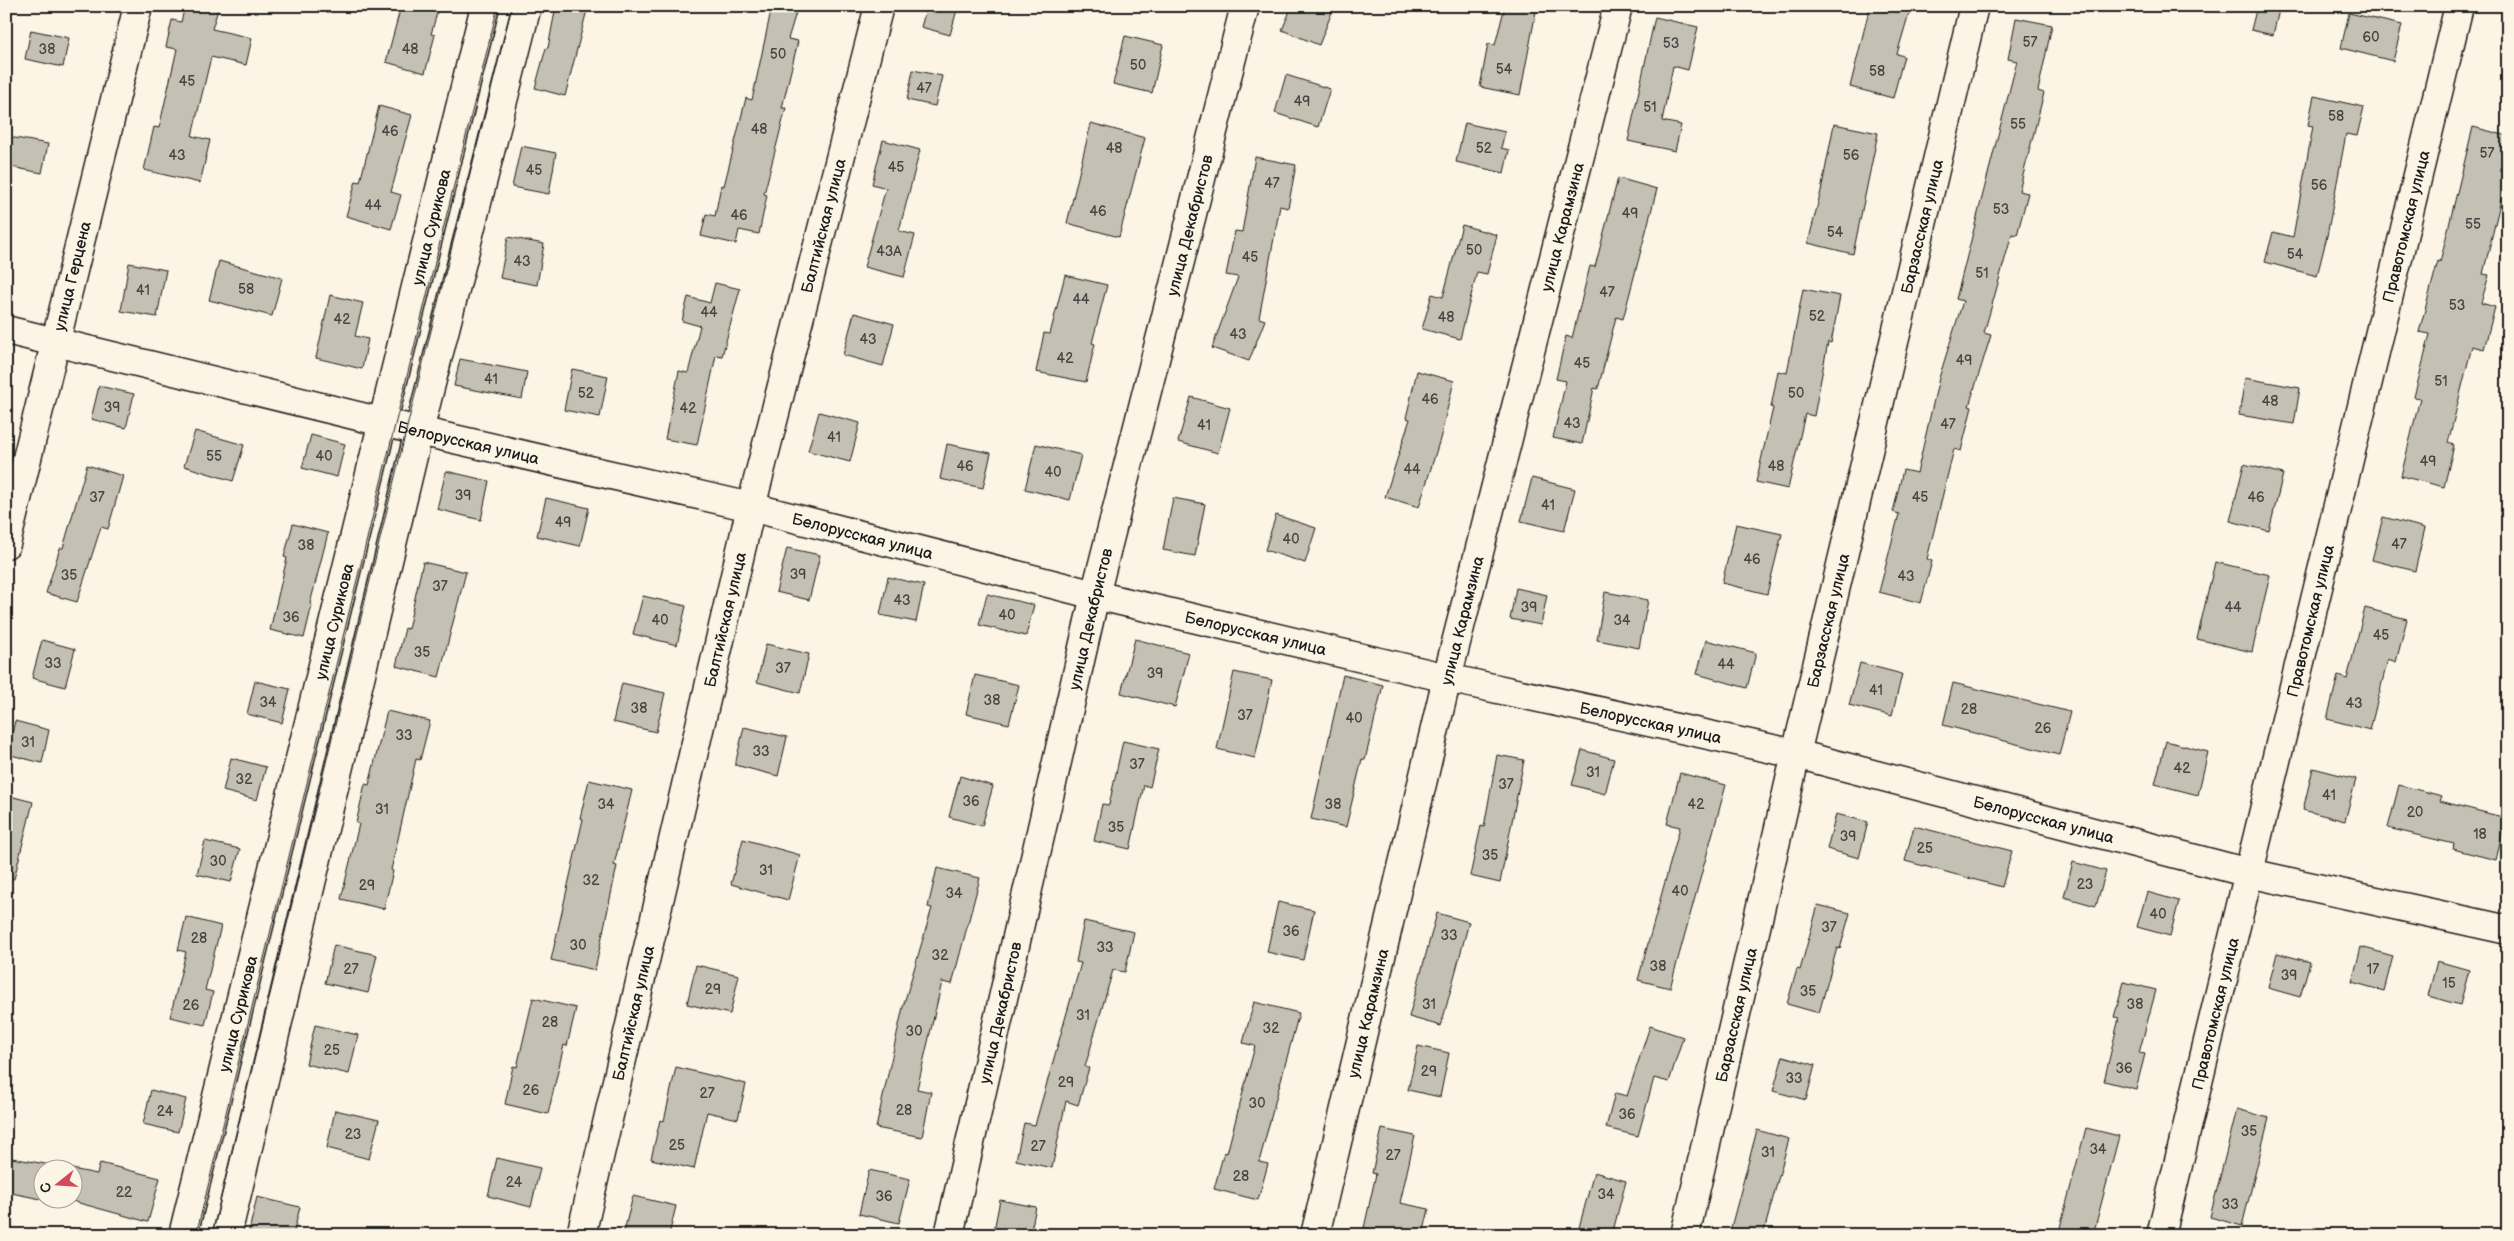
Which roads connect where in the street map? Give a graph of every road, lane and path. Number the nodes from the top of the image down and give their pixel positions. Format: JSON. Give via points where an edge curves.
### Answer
{"nodes":[{"id":1,"x":138,"y":6,"type":"edge"},
{"id":2,"x":485,"y":6,"type":"edge"},
{"id":3,"x":527,"y":6,"type":"edge"},
{"id":4,"x":879,"y":6,"type":"edge"},
{"id":5,"x":1245,"y":6,"type":"edge"},
{"id":6,"x":1618,"y":6,"type":"edge"},
{"id":7,"x":1974,"y":6,"type":"edge"},
{"id":8,"x":2459,"y":6,"type":"edge"},
{"id":9,"x":6,"y":330,"type":"edge"},
{"id":10,"x":54,"y":342,"type":"junction"},
{"id":11,"x":382,"y":420,"type":"junction"},
{"id":12,"x":419,"y":430,"type":"junction"},
{"id":13,"x":751,"y":506,"type":"junction"},
{"id":14,"x":6,"y":544,"type":"edge"},
{"id":15,"x":1094,"y":595,"type":"junction"},
{"id":16,"x":1447,"y":678,"type":"junction"},
{"id":17,"x":1796,"y":754,"type":"junction"},
{"id":18,"x":2249,"y":873,"type":"junction"},
{"id":19,"x":2508,"y":930,"type":"edge"},
{"id":20,"x":184,"y":1235,"type":"edge"},
{"id":21,"x":227,"y":1235,"type":"edge"},
{"id":22,"x":581,"y":1235,"type":"edge"},
{"id":23,"x":949,"y":1235,"type":"edge"},
{"id":24,"x":1315,"y":1235,"type":"edge"},
{"id":25,"x":1684,"y":1235,"type":"edge"},
{"id":26,"x":2161,"y":1235,"type":"edge"}],
"edges":[{"from":1,"to":10,"type":"street","name":"улица Герцена"},
{"from":2,"to":11,"type":"street","name":"улица Сурикова"},
{"from":3,"to":12,"type":"street"},
{"from":4,"to":13,"type":"street","name":"Балтийская улица"},
{"from":5,"to":15,"type":"street","name":"улица Декабристов"},
{"from":6,"to":16,"type":"street","name":"улица Карамзина"},
{"from":7,"to":17,"type":"street","name":"Барзасская улица"},
{"from":8,"to":18,"type":"street","name":"Правотомская улица"},
{"from":9,"to":10,"type":"street","name":"Белорусская улица"},
{"from":10,"to":11,"type":"street","name":"Белорусская улица"},
{"from":10,"to":14,"type":"street","name":"улица Герцена"},
{"from":11,"to":12,"type":"street","name":"Белорусская улица"},
{"from":11,"to":20,"type":"street","name":"улица Сурикова"},
{"from":12,"to":13,"type":"street","name":"Белорусская улица"},
{"from":12,"to":21,"type":"street"},
{"from":13,"to":15,"type":"street","name":"Белорусская улица"},
{"from":13,"to":22,"type":"street","name":"Балтийская улица"},
{"from":15,"to":16,"type":"street","name":"Белорусская улица"},
{"from":15,"to":23,"type":"street","name":"улица Декабристов"},
{"from":16,"to":17,"type":"street","name":"Белорусская улица"},
{"from":16,"to":24,"type":"street","name":"улица Карамзина"},
{"from":17,"to":18,"type":"street","name":"Белорусская улица"},
{"from":17,"to":25,"type":"street","name":"Барзасская улица"},
{"from":18,"to":19,"type":"street","name":"Белорусская улица"},
{"from":18,"to":26,"type":"street","name":"Правотомская улица"}]}
